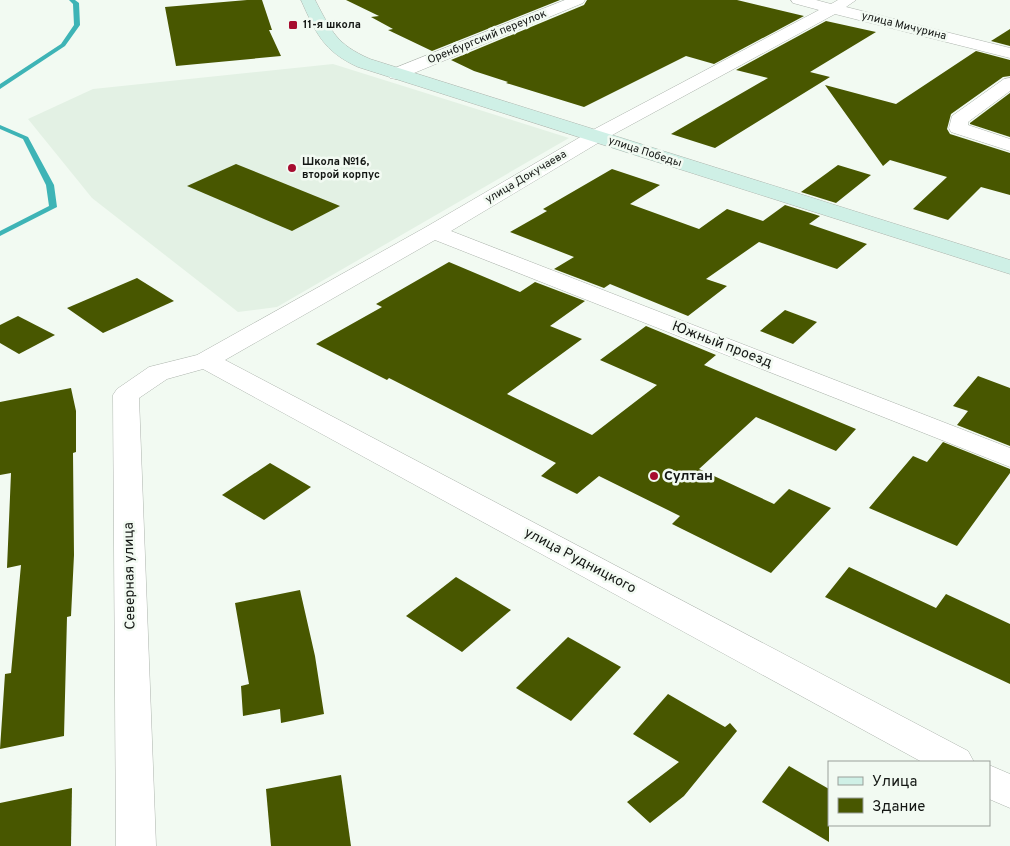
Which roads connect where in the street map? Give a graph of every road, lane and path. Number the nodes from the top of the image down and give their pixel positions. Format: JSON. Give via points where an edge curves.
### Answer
{"nodes":[{"id":1,"x":308,"y":0,"type":"edge"},
{"id":2,"x":578,"y":0,"type":"edge"},
{"id":3,"x":798,"y":0,"type":"edge"},
{"id":4,"x":842,"y":4,"type":"edge"},
{"id":5,"x":1010,"y":53,"type":"edge"},
{"id":6,"x":396,"y":74,"type":"junction"},
{"id":7,"x":1010,"y":83,"type":"edge"},
{"id":8,"x":596,"y":136,"type":"junction"},
{"id":9,"x":1010,"y":145,"type":"edge"},
{"id":10,"x":434,"y":232,"type":"junction"},
{"id":11,"x":1010,"y":268,"type":"edge"},
{"id":12,"x":206,"y":360,"type":"junction"},
{"id":13,"x":1010,"y":458,"type":"edge"},
{"id":14,"x":953,"y":761,"type":"edge"},
{"id":15,"x":990,"y":782,"type":"edge"},
{"id":16,"x":1010,"y":792,"type":"edge"},
{"id":17,"x":136,"y":846,"type":"edge"}],
"edges":[{"from":1,"to":6,"type":"street","name":"улица Победы","via":[[331,45],[345,56]]},
{"from":2,"to":6,"type":"street","name":"Оренбургский переулок"},
{"from":3,"to":4,"type":"street","name":"улица Мичурина"},
{"from":4,"to":5,"type":"street","name":"улица Мичурина"},
{"from":4,"to":8,"type":"street","name":"улица Докучаева"},
{"from":6,"to":8,"type":"street","name":"улица Победы"},
{"from":7,"to":9,"type":"street","via":[[959,120],[958,128]]},
{"from":8,"to":10,"type":"street","name":"улица Докучаева"},
{"from":8,"to":11,"type":"street","name":"улица Победы"},
{"from":10,"to":12,"type":"street","name":"улица Докучаева"},
{"from":10,"to":13,"type":"street","name":"Южный проезд"},
{"from":12,"to":14,"type":"street","name":"улица Рудницкого"},
{"from":12,"to":17,"type":"street","name":"Северная улица","via":[[158,373],[126,395]]},
{"from":15,"to":16,"type":"street"}]}
